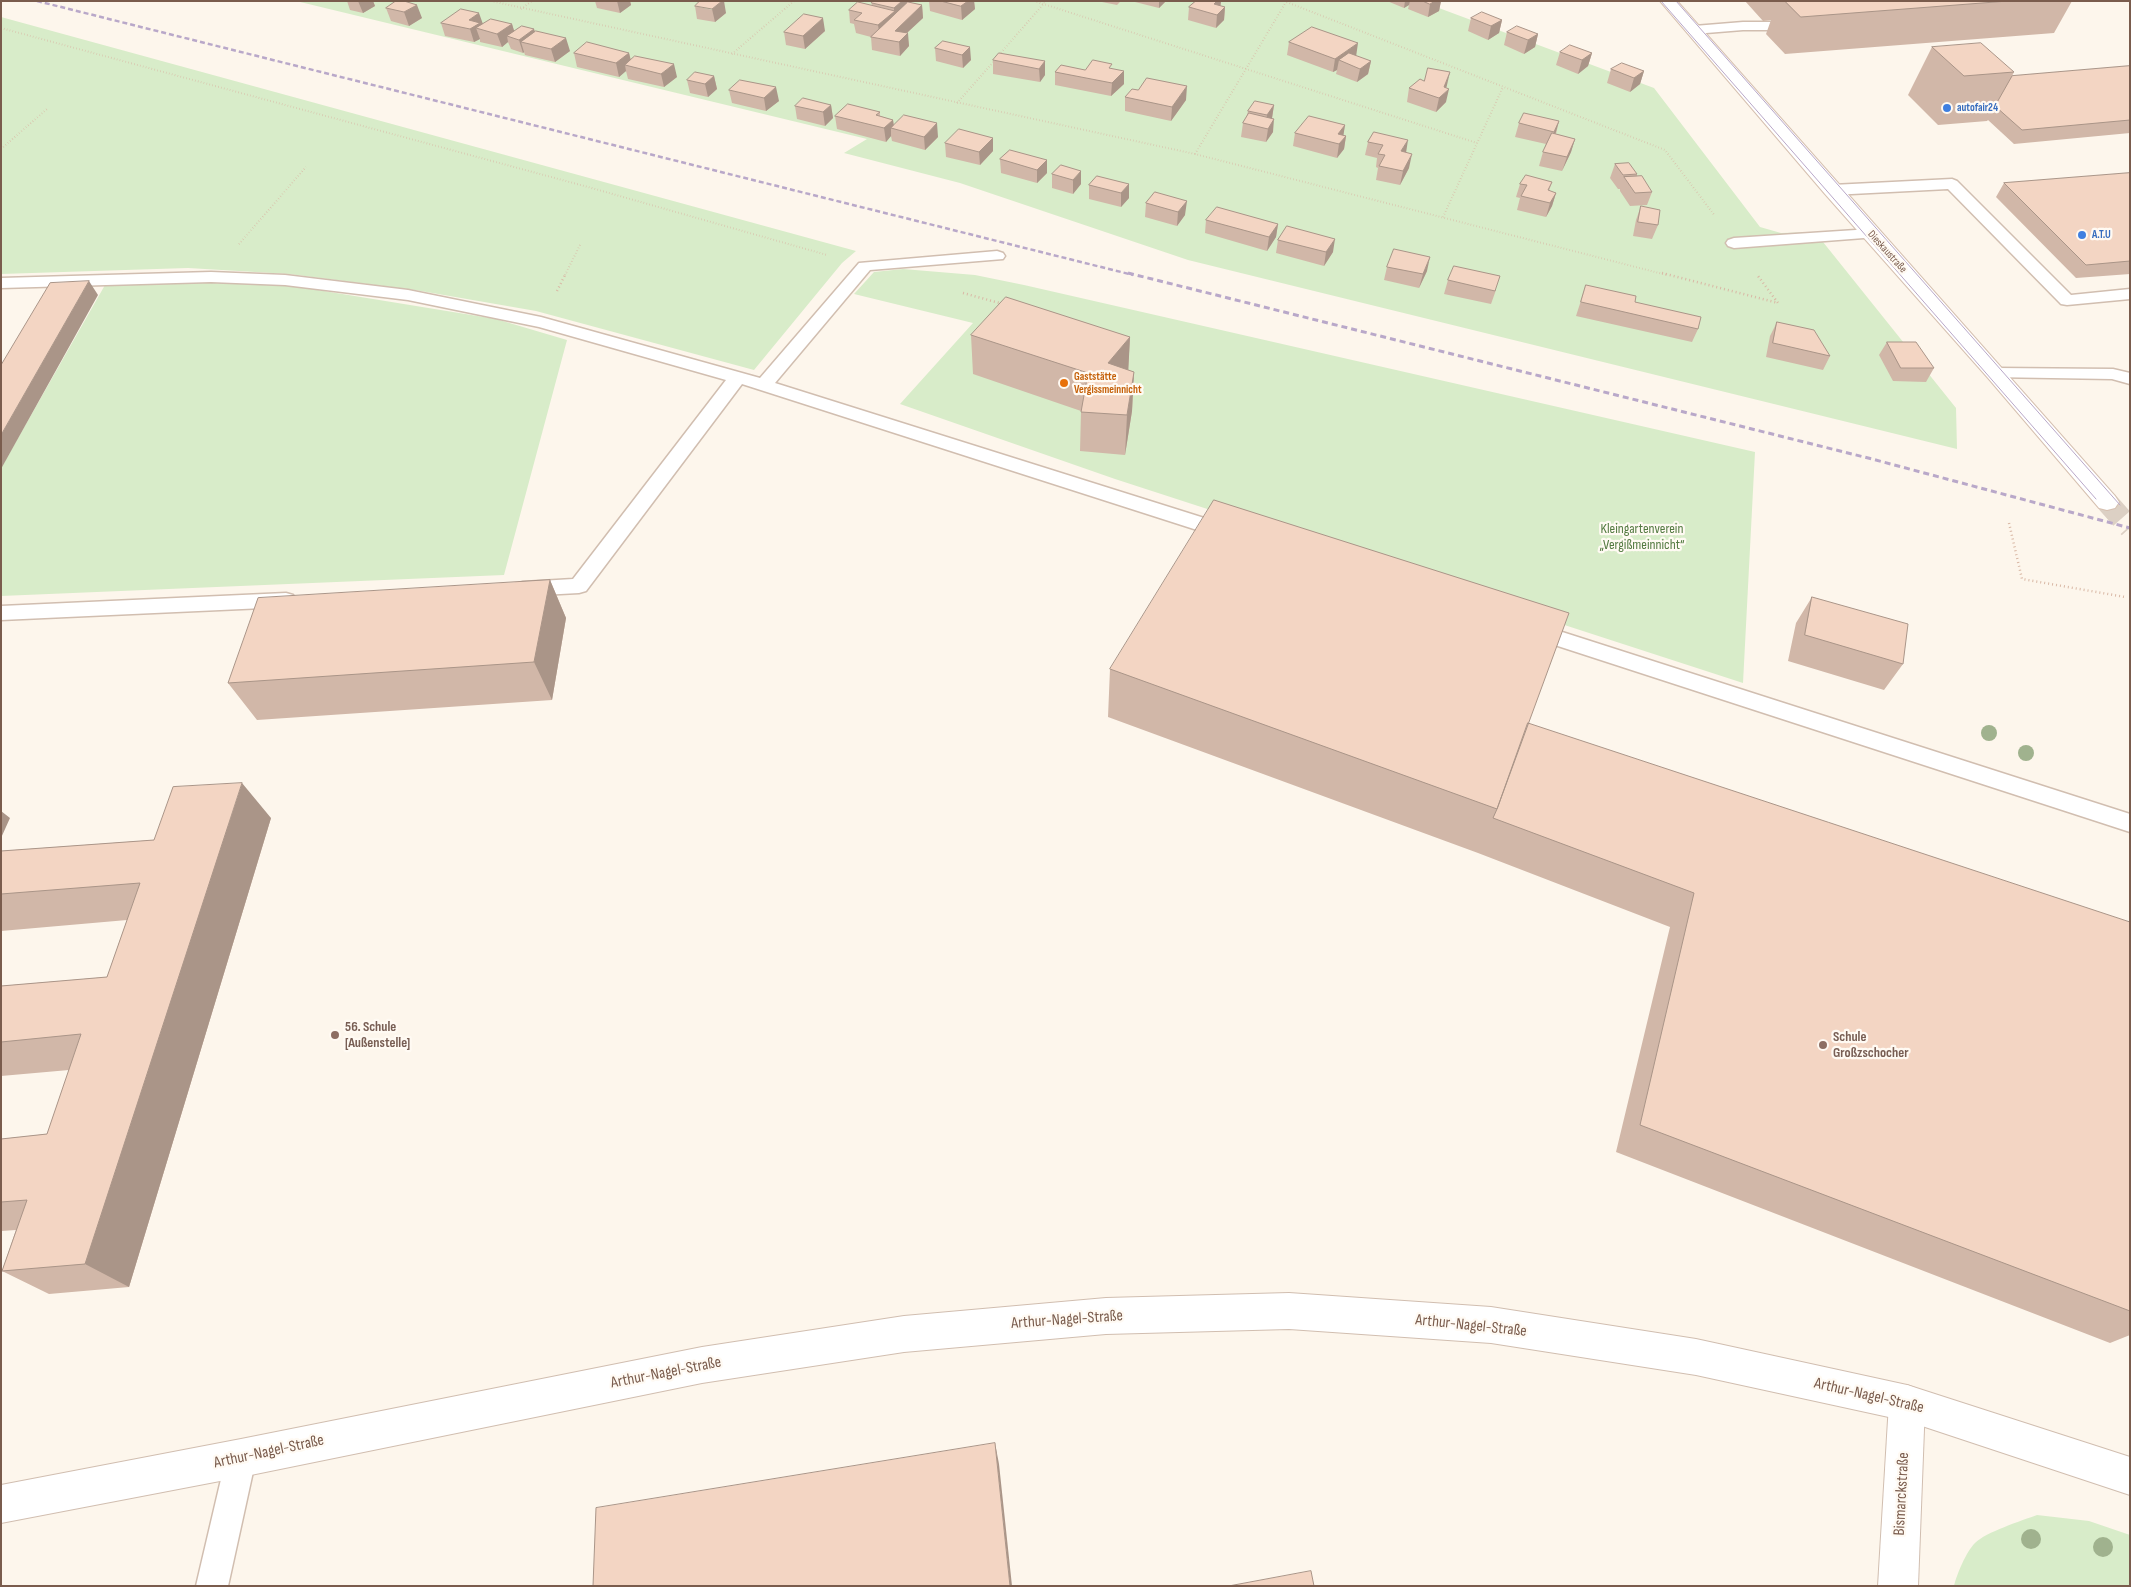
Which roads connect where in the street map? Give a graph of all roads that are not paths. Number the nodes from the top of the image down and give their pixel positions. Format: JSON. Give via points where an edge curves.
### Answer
{"nodes":[{"id":1,"x":1668,"y":1,"type":"edge"},
{"id":2,"x":1808,"y":25,"type":"edge"},
{"id":3,"x":1694,"y":30,"type":"junction"},
{"id":4,"x":1832,"y":190,"type":"junction"},
{"id":5,"x":1871,"y":234,"type":"junction"},
{"id":6,"x":1734,"y":243,"type":"road end"},
{"id":7,"x":997,"y":256,"type":"dead end"},
{"id":8,"x":1,"y":283,"type":"edge"},
{"id":9,"x":2130,"y":294,"type":"edge"},
{"id":10,"x":1996,"y":373,"type":"junction"},
{"id":11,"x":738,"y":377,"type":"junction"},
{"id":12,"x":2130,"y":379,"type":"edge"},
{"id":13,"x":764,"y":385,"type":"junction"},
{"id":14,"x":2107,"y":502,"type":"tunnel mouth"},
{"id":15,"x":1248,"y":538,"type":"edge"},
{"id":16,"x":500,"y":590,"type":"edge"},
{"id":17,"x":300,"y":599,"type":"edge"},
{"id":18,"x":1,"y":613,"type":"edge"},
{"id":19,"x":1511,"y":624,"type":"edge"},
{"id":20,"x":2130,"y":823,"type":"edge"},
{"id":21,"x":1907,"y":1403,"type":"junction"},
{"id":22,"x":241,"y":1458,"type":"junction"},
{"id":23,"x":2130,"y":1476,"type":"edge"},
{"id":24,"x":1,"y":1504,"type":"edge"},
{"id":25,"x":212,"y":1586,"type":"edge"},
{"id":26,"x":1898,"y":1586,"type":"edge"}],
"edges":[{"from":1,"to":3,"type":"street","name":"Dieskaustraße"},
{"from":2,"to":3,"type":"lane"},
{"from":3,"to":4,"type":"street","name":"Dieskaustraße"},
{"from":4,"to":5,"type":"street","name":"Dieskaustraße"},
{"from":4,"to":9,"type":"lane","via":[[1952,184],[2067,300]]},
{"from":5,"to":6,"type":"lane"},
{"from":5,"to":10,"type":"street","name":"Dieskaustraße"},
{"from":7,"to":13,"type":"lane","via":[[865,266]]},
{"from":8,"to":11,"type":"lane","via":[[212,276],[285,280],[408,295],[541,322]]},
{"from":10,"to":12,"type":"lane","via":[[2113,374]]},
{"from":10,"to":14,"type":"street","name":"Dieskaustraße"},
{"from":11,"to":13,"type":"lane"},
{"from":11,"to":16,"type":"lane","via":[[579,586]]},
{"from":13,"to":15,"type":"lane"},
{"from":17,"to":18,"type":"lane"},
{"from":19,"to":20,"type":"lane"},
{"from":21,"to":22,"type":"street","name":"Arthur-Nagel-Straße","via":[[1696,1357],[1491,1325],[1289,1311],[1106,1316],[904,1334],[702,1365]]},
{"from":21,"to":23,"type":"street","name":"Arthur-Nagel-Straße"},
{"from":21,"to":26,"type":"street","name":"Bismarckstraße"},
{"from":22,"to":24,"type":"street","name":"Arthur-Nagel-Straße"},
{"from":22,"to":25,"type":"lane"}]}
